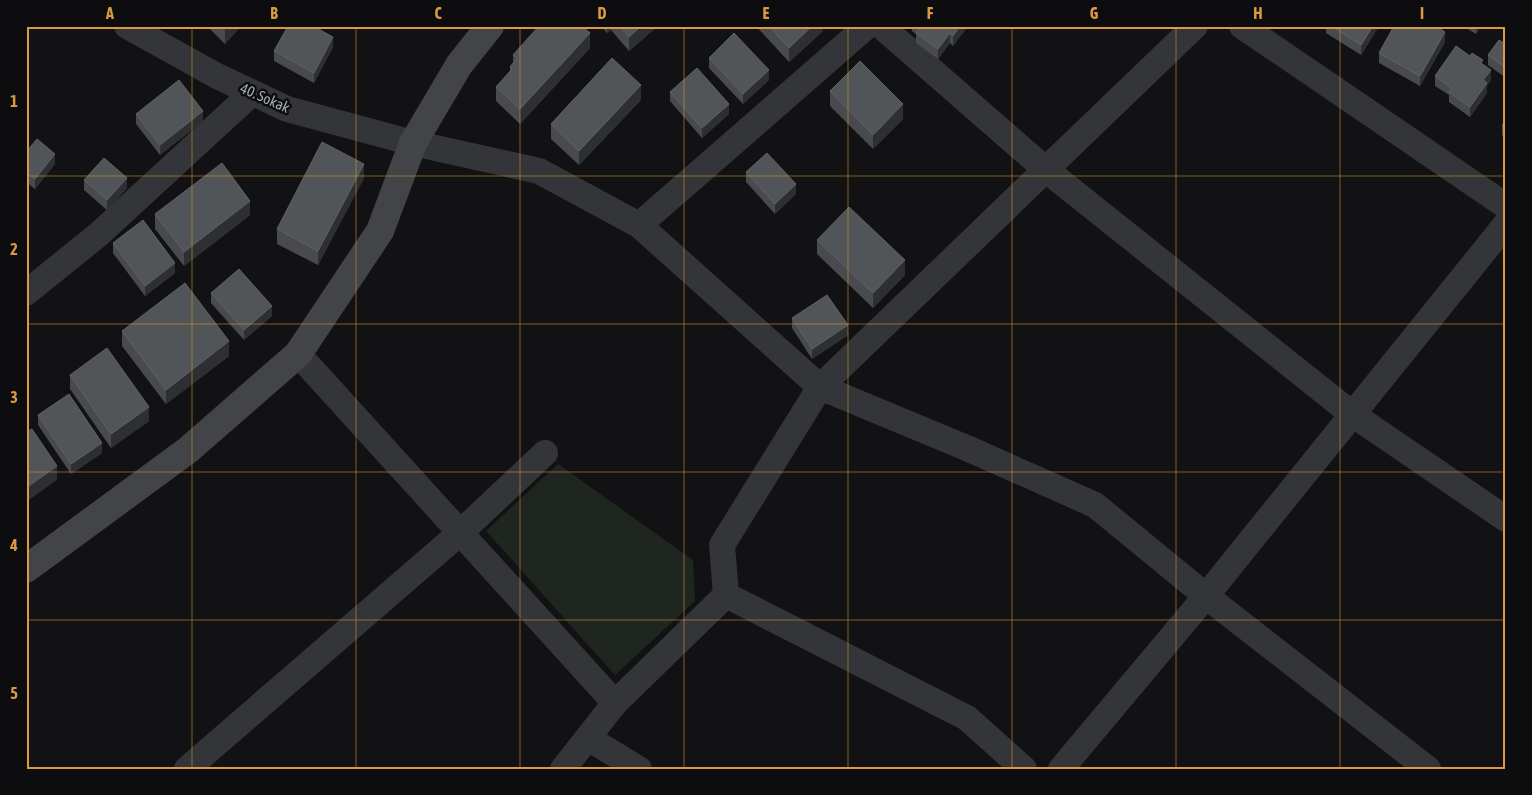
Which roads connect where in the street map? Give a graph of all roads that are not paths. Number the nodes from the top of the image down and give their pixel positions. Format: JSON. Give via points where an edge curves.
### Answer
{"nodes":[{"id":1,"x":128,"y":26,"type":"edge"},
{"id":2,"x":490,"y":26,"type":"edge"},
{"id":3,"x":867,"y":26,"type":"edge"},
{"id":4,"x":881,"y":26,"type":"edge"},
{"id":5,"x":1195,"y":26,"type":"edge"},
{"id":6,"x":1242,"y":26,"type":"edge"},
{"id":7,"x":252,"y":93,"type":"junction"},
{"id":8,"x":413,"y":144,"type":"junction"},
{"id":9,"x":1045,"y":169,"type":"junction"},
{"id":10,"x":1506,"y":206,"type":"edge"},
{"id":11,"x":1506,"y":224,"type":"edge"},
{"id":12,"x":639,"y":225,"type":"junction"},
{"id":13,"x":26,"y":293,"type":"edge"},
{"id":14,"x":298,"y":354,"type":"junction"},
{"id":15,"x":820,"y":387,"type":"junction"},
{"id":16,"x":1352,"y":414,"type":"junction"},
{"id":17,"x":545,"y":453,"type":"dead end"},
{"id":18,"x":1506,"y":519,"type":"edge"},
{"id":19,"x":461,"y":532,"type":"junction"},
{"id":20,"x":26,"y":569,"type":"edge"},
{"id":21,"x":726,"y":595,"type":"junction"},
{"id":22,"x":1206,"y":596,"type":"junction"},
{"id":23,"x":615,"y":702,"type":"junction"},
{"id":24,"x":588,"y":738,"type":"junction"},
{"id":25,"x":199,"y":766,"type":"edge"},
{"id":26,"x":563,"y":769,"type":"edge"},
{"id":27,"x":639,"y":769,"type":"edge"},
{"id":28,"x":1024,"y":769,"type":"edge"},
{"id":29,"x":1061,"y":769,"type":"edge"},
{"id":30,"x":1428,"y":769,"type":"edge"}],
"edges":[{"from":1,"to":7,"type":"street","name":"40. Sokak"},
{"from":2,"to":8,"type":"street","via":[[459,66]]},
{"from":3,"to":12,"type":"street"},
{"from":4,"to":9,"type":"street"},
{"from":5,"to":9,"type":"street"},
{"from":6,"to":10,"type":"street"},
{"from":7,"to":8,"type":"street","name":"40. Sokak","via":[[287,109]]},
{"from":7,"to":13,"type":"street","via":[[98,234]]},
{"from":8,"to":12,"type":"street","name":"40. Sokak","via":[[539,172]]},
{"from":8,"to":14,"type":"street","via":[[380,231]]},
{"from":9,"to":15,"type":"street"},
{"from":9,"to":16,"type":"street"},
{"from":11,"to":16,"type":"street"},
{"from":12,"to":15,"type":"street","name":"40. Sokak"},
{"from":14,"to":19,"type":"street"},
{"from":14,"to":20,"type":"street","via":[[188,450]]},
{"from":15,"to":21,"type":"street","via":[[722,544]]},
{"from":15,"to":22,"type":"street","name":"40. Sokak","via":[[1095,505]]},
{"from":16,"to":18,"type":"street"},
{"from":16,"to":22,"type":"street"},
{"from":17,"to":19,"type":"street"},
{"from":19,"to":23,"type":"street"},
{"from":19,"to":25,"type":"street"},
{"from":21,"to":23,"type":"street"},
{"from":21,"to":28,"type":"street","via":[[967,718]]},
{"from":22,"to":29,"type":"street"},
{"from":22,"to":30,"type":"street","name":"40. Sokak"},
{"from":23,"to":24,"type":"street"},
{"from":24,"to":26,"type":"street"},
{"from":24,"to":27,"type":"street"}]}
